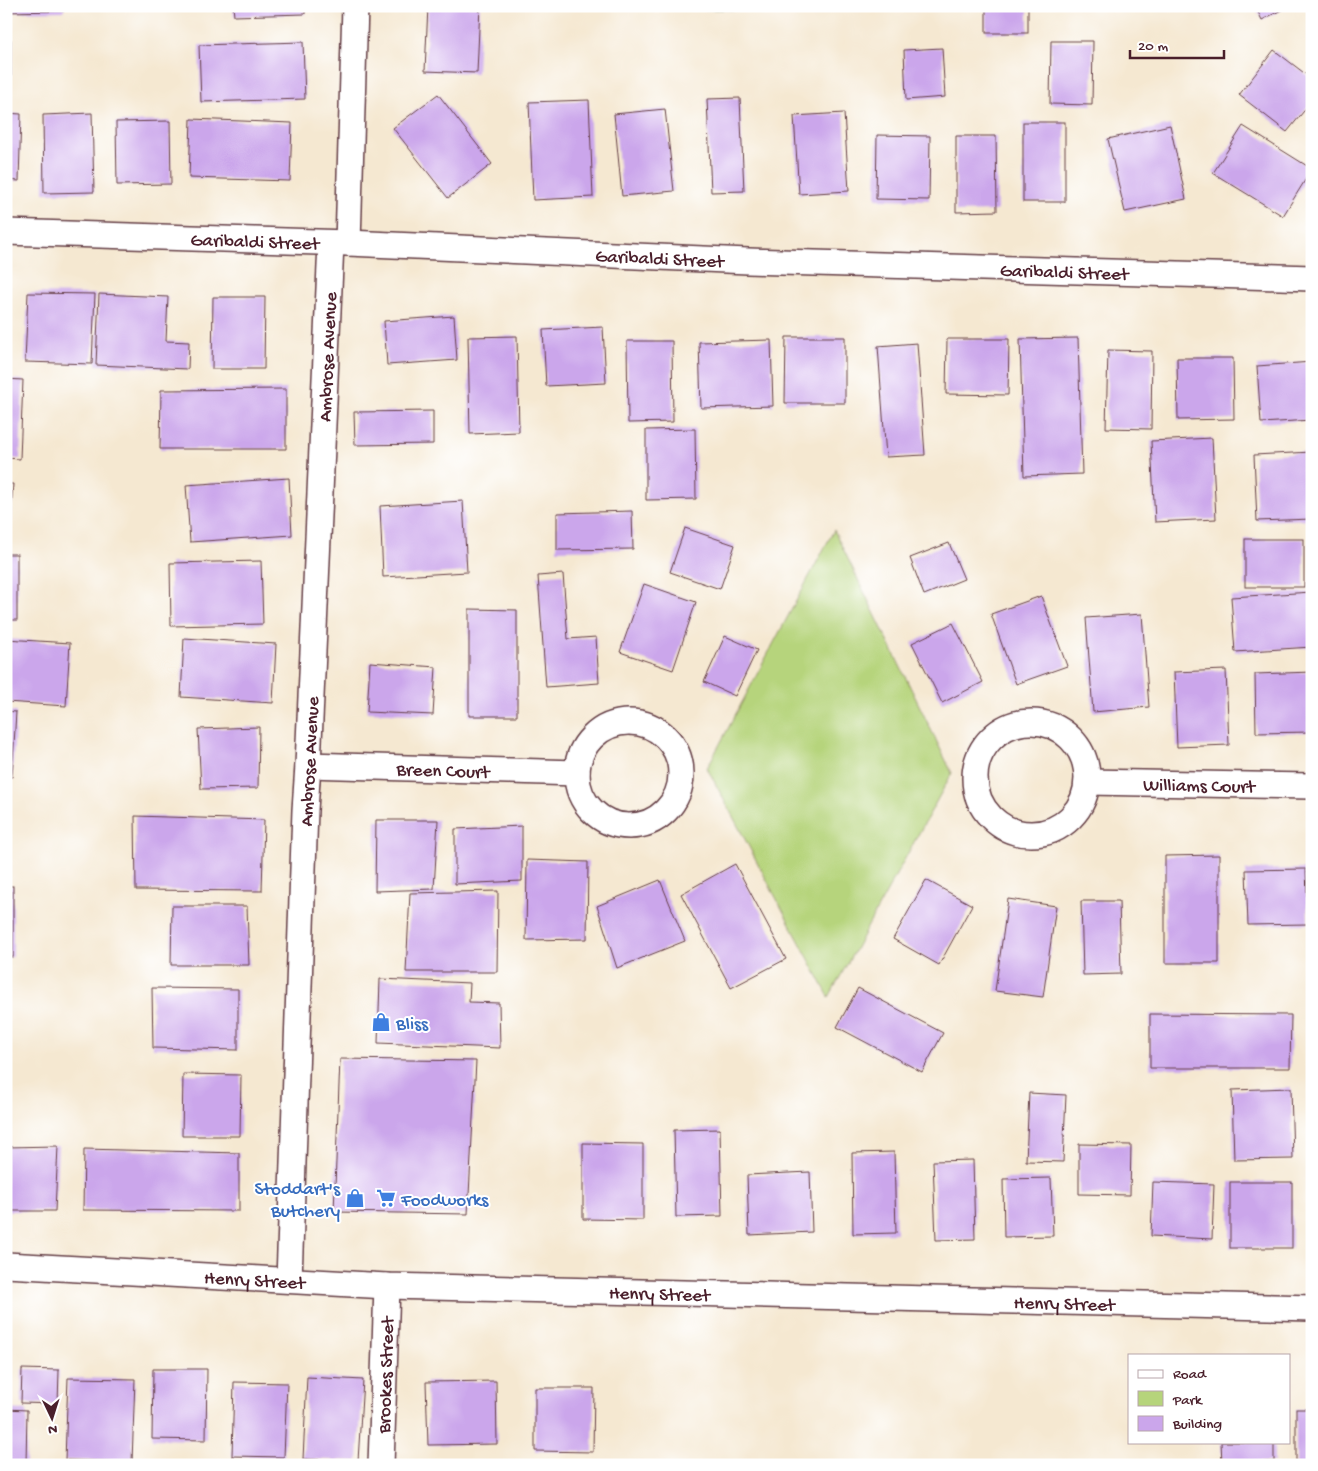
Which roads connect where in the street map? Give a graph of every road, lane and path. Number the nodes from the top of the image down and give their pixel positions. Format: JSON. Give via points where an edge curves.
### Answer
{"nodes":[{"id":1,"x":355,"y":6,"type":"edge"},
{"id":2,"x":6,"y":232,"type":"edge"},
{"id":3,"x":340,"y":243,"type":"junction"},
{"id":4,"x":1312,"y":278,"type":"edge"},
{"id":5,"x":308,"y":765,"type":"junction"},
{"id":6,"x":577,"y":773,"type":"junction"},
{"id":7,"x":1088,"y":782,"type":"junction"},
{"id":8,"x":1312,"y":786,"type":"edge"},
{"id":9,"x":6,"y":1265,"type":"edge"},
{"id":10,"x":289,"y":1280,"type":"junction"},
{"id":11,"x":387,"y":1286,"type":"junction"},
{"id":12,"x":1312,"y":1308,"type":"edge"},
{"id":13,"x":381,"y":1465,"type":"edge"}],
"edges":[{"from":1,"to":3,"type":"street","name":"Ambrose Avenue"},
{"from":2,"to":3,"type":"street","name":"Garibaldi Street"},
{"from":3,"to":4,"type":"street","name":"Garibaldi Street","via":[[758,261]]},
{"from":3,"to":5,"type":"street","name":"Ambrose Avenue"},
{"from":5,"to":6,"type":"street","name":"Breen Court"},
{"from":5,"to":10,"type":"street","name":"Ambrose Avenue"},
{"from":6,"to":6,"type":"street","via":[[580,756],[590,740],[604,728],[621,722],[645,724],[661,733],[674,746],[682,776],[678,793],[669,809],[654,820],[633,827],[598,817],[586,804],[578,787]]},
{"from":7,"to":7,"type":"street","via":[[1082,802],[1071,817],[1055,829],[1040,834],[1021,833],[1003,826],[988,813],[978,796],[975,775],[980,756],[990,739],[1006,727],[1025,722],[1047,723],[1064,732],[1078,746],[1086,764]]},
{"from":7,"to":8,"type":"street","name":"Williams Court"},
{"from":9,"to":10,"type":"street","name":"Henry Street"},
{"from":10,"to":11,"type":"street","name":"Henry Street"},
{"from":11,"to":12,"type":"street","name":"Henry Street"},
{"from":11,"to":13,"type":"street","name":"Brookes Street"}]}
